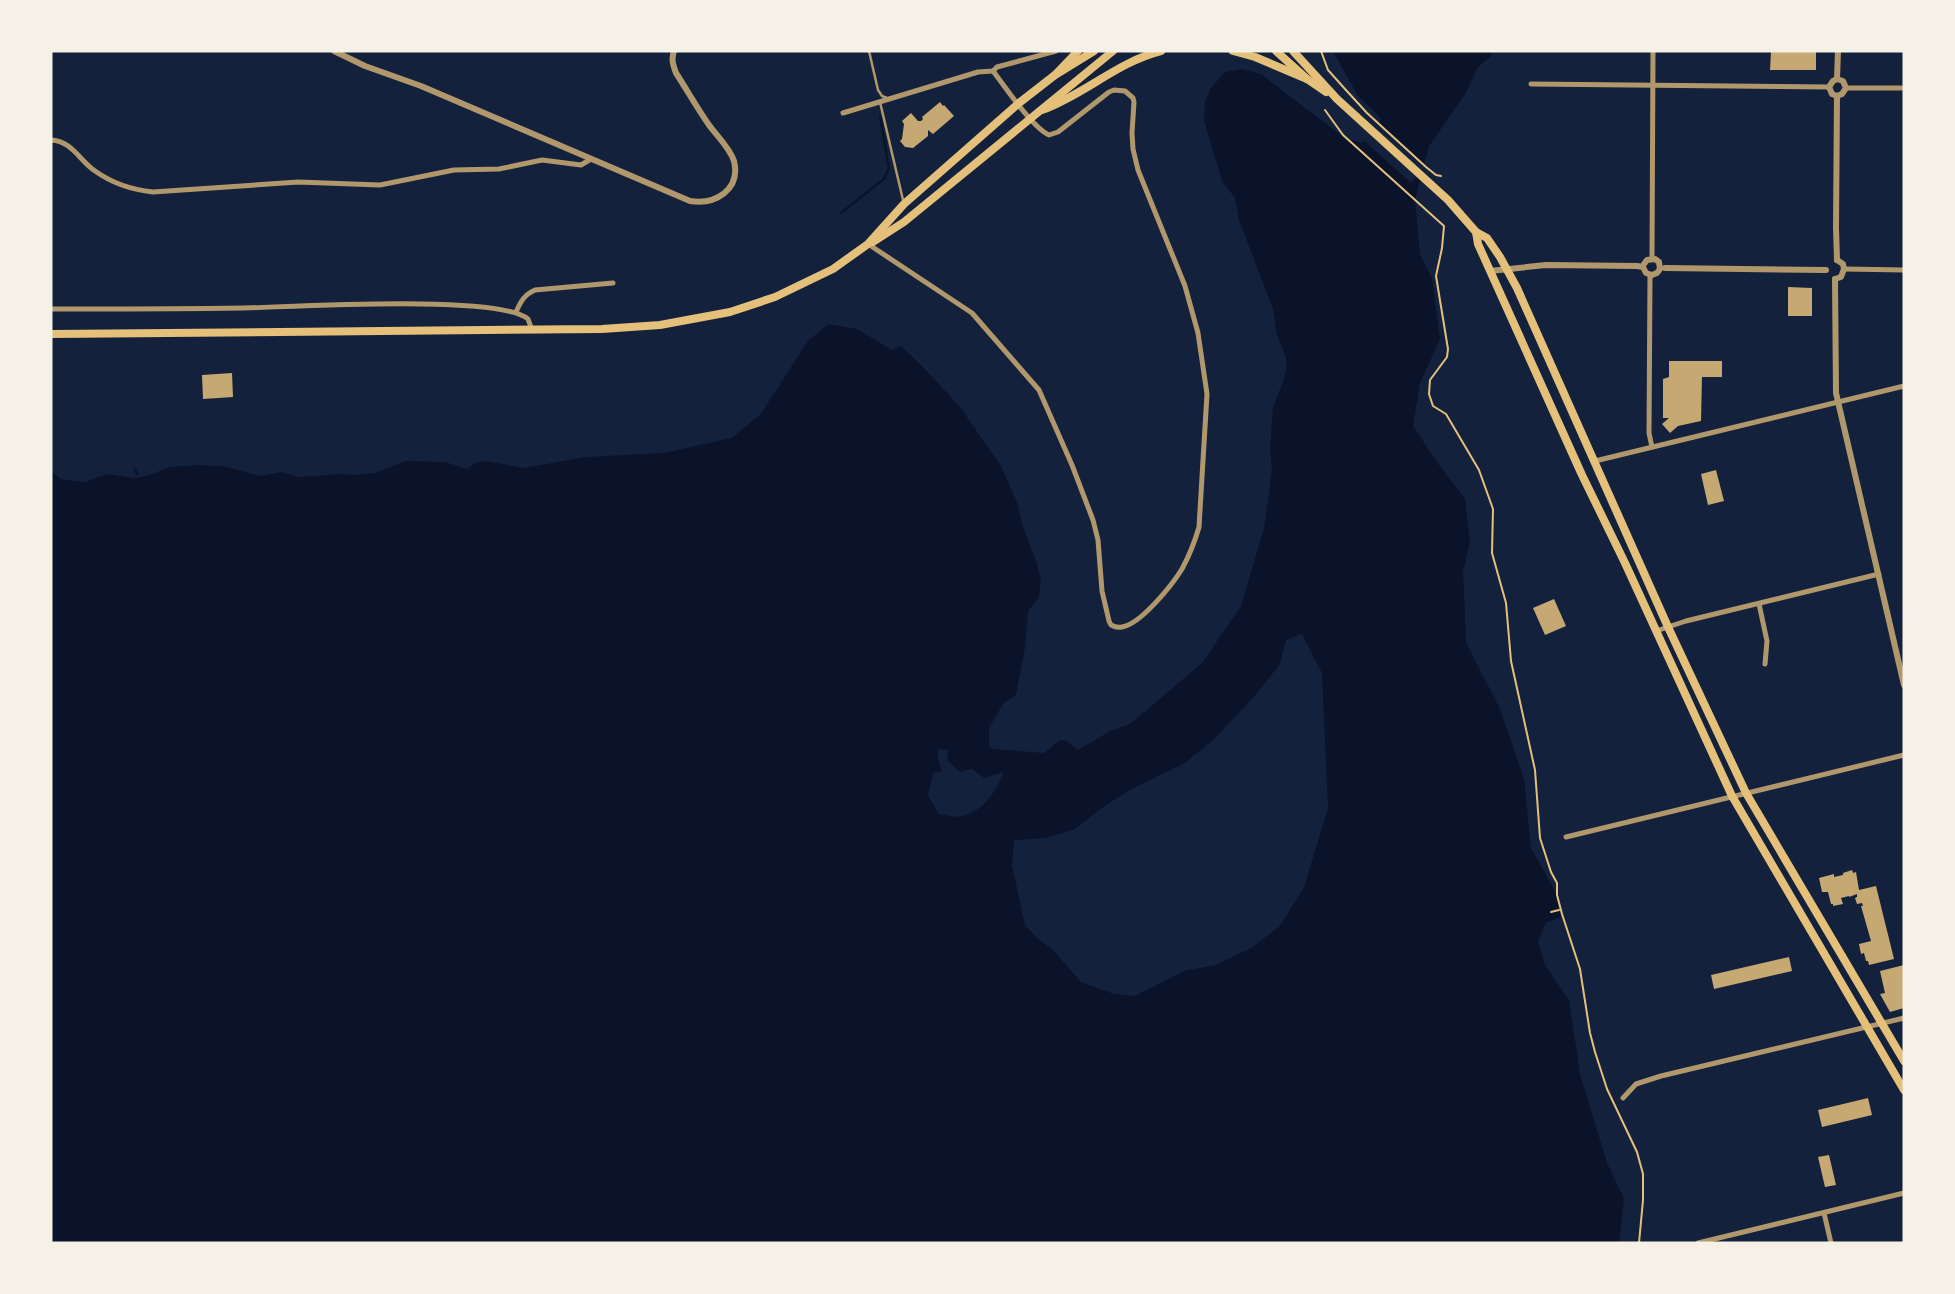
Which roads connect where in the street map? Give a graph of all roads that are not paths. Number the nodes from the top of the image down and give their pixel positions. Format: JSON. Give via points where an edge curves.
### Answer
{"nodes":[{"id":1,"x":334,"y":51,"type":"edge"},
{"id":2,"x":674,"y":51,"type":"edge"},
{"id":3,"x":869,"y":51,"type":"edge"},
{"id":4,"x":1056,"y":51,"type":"edge"},
{"id":5,"x":1078,"y":51,"type":"edge"},
{"id":6,"x":1094,"y":51,"type":"edge"},
{"id":7,"x":1113,"y":51,"type":"edge"},
{"id":8,"x":1161,"y":51,"type":"edge"},
{"id":9,"x":1233,"y":51,"type":"edge"},
{"id":10,"x":1276,"y":51,"type":"edge"},
{"id":11,"x":1293,"y":51,"type":"edge"},
{"id":12,"x":1653,"y":51,"type":"edge"},
{"id":13,"x":1838,"y":51,"type":"edge"},
{"id":14,"x":993,"y":71,"type":"junction"},
{"id":15,"x":1055,"y":75,"type":"junction"},
{"id":16,"x":1307,"y":79,"type":"junction"},
{"id":17,"x":1837,"y":79,"type":"junction"},
{"id":18,"x":1531,"y":84,"type":"dead end"},
{"id":19,"x":1653,"y":86,"type":"junction"},
{"id":20,"x":1829,"y":87,"type":"junction"},
{"id":21,"x":1846,"y":88,"type":"junction"},
{"id":22,"x":1904,"y":88,"type":"edge"},
{"id":23,"x":1837,"y":96,"type":"junction"},
{"id":24,"x":892,"y":98,"type":"junction"},
{"id":25,"x":1337,"y":99,"type":"junction"},
{"id":26,"x":880,"y":102,"type":"junction"},
{"id":27,"x":1019,"y":103,"type":"junction"},
{"id":28,"x":1042,"y":110,"type":"junction"},
{"id":29,"x":843,"y":113,"type":"dead end"},
{"id":30,"x":1031,"y":119,"type":"junction"},
{"id":31,"x":51,"y":140,"type":"edge"},
{"id":32,"x":591,"y":159,"type":"junction"},
{"id":33,"x":904,"y":204,"type":"junction"},
{"id":34,"x":917,"y":212,"type":"junction"},
{"id":35,"x":1476,"y":232,"type":"junction"},
{"id":36,"x":868,"y":244,"type":"junction"},
{"id":37,"x":1652,"y":259,"type":"junction"},
{"id":38,"x":1838,"y":260,"type":"junction"},
{"id":39,"x":1643,"y":265,"type":"junction"},
{"id":40,"x":1506,"y":268,"type":"junction"},
{"id":41,"x":1662,"y":268,"type":"junction"},
{"id":42,"x":1826,"y":270,"type":"junction"},
{"id":43,"x":1844,"y":270,"type":"junction"},
{"id":44,"x":1904,"y":270,"type":"edge"},
{"id":45,"x":1490,"y":271,"type":"junction"},
{"id":46,"x":1650,"y":275,"type":"junction"},
{"id":47,"x":1835,"y":279,"type":"junction"},
{"id":48,"x":613,"y":284,"type":"dead end"},
{"id":49,"x":51,"y":309,"type":"edge"},
{"id":50,"x":516,"y":312,"type":"junction"},
{"id":51,"x":532,"y":330,"type":"junction"},
{"id":52,"x":51,"y":334,"type":"edge"},
{"id":53,"x":1904,"y":386,"type":"edge"},
{"id":54,"x":1837,"y":401,"type":"junction"},
{"id":55,"x":1652,"y":447,"type":"junction"},
{"id":56,"x":1595,"y":461,"type":"junction"},
{"id":57,"x":1879,"y":574,"type":"junction"},
{"id":58,"x":1759,"y":604,"type":"junction"},
{"id":59,"x":1668,"y":627,"type":"junction"},
{"id":60,"x":1656,"y":631,"type":"junction"},
{"id":61,"x":1765,"y":664,"type":"dead end"},
{"id":62,"x":1904,"y":685,"type":"edge"},
{"id":63,"x":1904,"y":755,"type":"edge"},
{"id":64,"x":1746,"y":793,"type":"junction"},
{"id":65,"x":1732,"y":796,"type":"junction"},
{"id":66,"x":1566,"y":837,"type":"dead end"},
{"id":67,"x":1904,"y":1018,"type":"edge"},
{"id":68,"x":1882,"y":1024,"type":"junction"},
{"id":69,"x":1868,"y":1027,"type":"junction"},
{"id":70,"x":1904,"y":1061,"type":"edge"},
{"id":71,"x":1904,"y":1090,"type":"edge"},
{"id":72,"x":1623,"y":1098,"type":"dead end"},
{"id":73,"x":1904,"y":1193,"type":"edge"},
{"id":74,"x":1824,"y":1213,"type":"junction"},
{"id":75,"x":1698,"y":1243,"type":"edge"},
{"id":76,"x":1831,"y":1243,"type":"edge"}],
"edges":[{"from":1,"to":32,"type":"street"},
{"from":2,"to":32,"type":"street","via":[[676,73],[734,162],[734,176],[724,195],[703,203],[690,201]]},
{"from":3,"to":24,"type":"lane","via":[[878,90]]},
{"from":4,"to":14,"type":"street"},
{"from":5,"to":15,"type":"main road"},
{"from":6,"to":15,"type":"main road"},
{"from":7,"to":28,"type":"main road"},
{"from":8,"to":28,"type":"main road","via":[[1121,66]]},
{"from":9,"to":16,"type":"main road"},
{"from":10,"to":16,"type":"main road"},
{"from":11,"to":25,"type":"main road"},
{"from":12,"to":19,"type":"street"},
{"from":13,"to":17,"type":"street"},
{"from":14,"to":24,"type":"street"},
{"from":14,"to":27,"type":"street"},
{"from":15,"to":27,"type":"main road"},
{"from":16,"to":25,"type":"main road"},
{"from":17,"to":20,"type":"street"},
{"from":17,"to":21,"type":"street"},
{"from":18,"to":19,"type":"street"},
{"from":19,"to":20,"type":"street"},
{"from":19,"to":37,"type":"street"},
{"from":20,"to":23,"type":"street"},
{"from":21,"to":22,"type":"street"},
{"from":21,"to":23,"type":"street"},
{"from":23,"to":38,"type":"street"},
{"from":24,"to":26,"type":"street"},
{"from":25,"to":35,"type":"main road","via":[[1422,170]]},
{"from":26,"to":29,"type":"street"},
{"from":26,"to":33,"type":"lane"},
{"from":27,"to":30,"type":"street"},
{"from":27,"to":33,"type":"main road"},
{"from":28,"to":30,"type":"main road"},
{"from":30,"to":34,"type":"main road"},
{"from":30,"to":36,"type":"street","via":[[1044,133],[1054,135],[1109,92],[1125,91],[1133,98],[1133,149],[1138,170],[1185,286],[1198,333],[1207,394],[1199,527],[1181,569],[1140,617],[1120,628],[1109,621],[1093,520],[1039,390],[972,313]]},
{"from":31,"to":32,"type":"street","via":[[63,141],[95,172],[134,190],[153,192],[298,182],[380,185],[454,170],[499,169],[542,160],[581,165]]},
{"from":33,"to":34,"type":"main road"},
{"from":33,"to":36,"type":"main road"},
{"from":34,"to":36,"type":"main road"},
{"from":35,"to":40,"type":"main road","via":[[1487,238]]},
{"from":35,"to":45,"type":"main road"},
{"from":36,"to":51,"type":"main road","via":[[794,289],[730,312],[636,328]]},
{"from":37,"to":39,"type":"street"},
{"from":37,"to":41,"type":"street"},
{"from":38,"to":42,"type":"street","via":[[1830,262]]},
{"from":38,"to":43,"type":"street"},
{"from":39,"to":40,"type":"street"},
{"from":39,"to":46,"type":"street"},
{"from":40,"to":45,"type":"street"},
{"from":40,"to":56,"type":"main road"},
{"from":41,"to":42,"type":"street"},
{"from":41,"to":46,"type":"street"},
{"from":42,"to":47,"type":"street"},
{"from":43,"to":44,"type":"street"},
{"from":43,"to":47,"type":"street"},
{"from":45,"to":60,"type":"main road"},
{"from":46,"to":55,"type":"street"},
{"from":47,"to":54,"type":"street"},
{"from":48,"to":50,"type":"street","via":[[535,290],[522,299]]},
{"from":49,"to":50,"type":"street","via":[[408,304]]},
{"from":50,"to":51,"type":"street","via":[[528,319]]},
{"from":51,"to":52,"type":"main road"},
{"from":53,"to":54,"type":"street"},
{"from":54,"to":55,"type":"street"},
{"from":54,"to":57,"type":"street"},
{"from":55,"to":56,"type":"street"},
{"from":56,"to":59,"type":"main road"},
{"from":57,"to":58,"type":"street"},
{"from":57,"to":62,"type":"street"},
{"from":58,"to":59,"type":"street"},
{"from":58,"to":61,"type":"street","via":[[1768,641]]},
{"from":59,"to":60,"type":"street"},
{"from":59,"to":64,"type":"main road"},
{"from":60,"to":65,"type":"main road"},
{"from":63,"to":64,"type":"street"},
{"from":64,"to":65,"type":"street"},
{"from":64,"to":68,"type":"main road"},
{"from":65,"to":66,"type":"street"},
{"from":65,"to":69,"type":"main road"},
{"from":67,"to":68,"type":"street"},
{"from":68,"to":69,"type":"street"},
{"from":68,"to":70,"type":"main road"},
{"from":69,"to":71,"type":"main road"},
{"from":69,"to":72,"type":"street","via":[[1661,1076],[1636,1084]]},
{"from":73,"to":74,"type":"street"},
{"from":74,"to":75,"type":"street"},
{"from":74,"to":76,"type":"street"}]}
